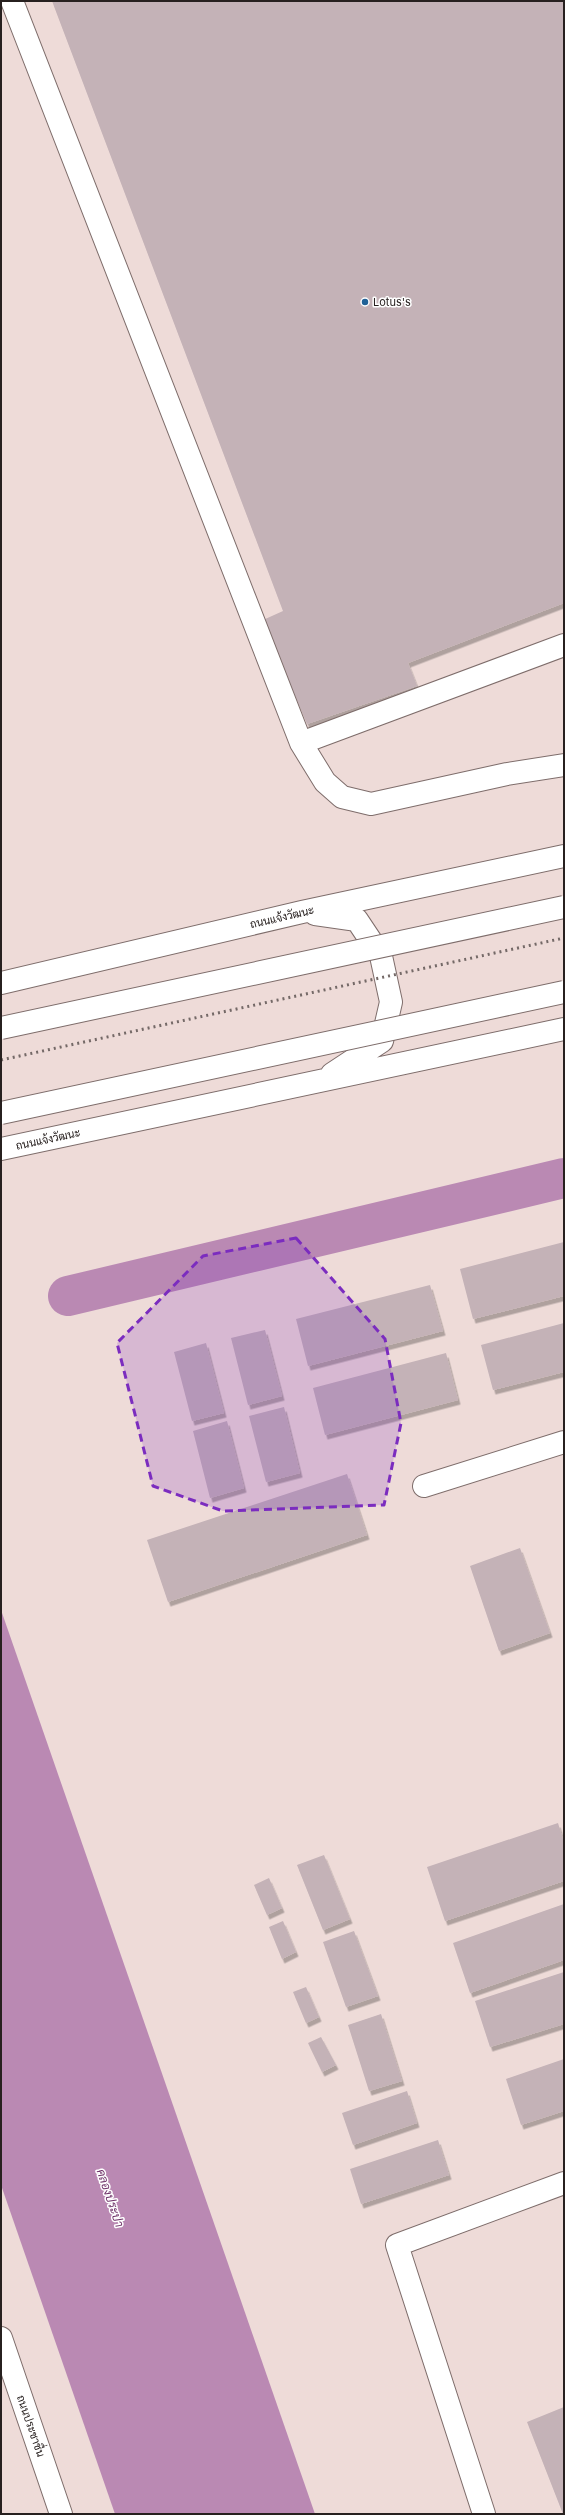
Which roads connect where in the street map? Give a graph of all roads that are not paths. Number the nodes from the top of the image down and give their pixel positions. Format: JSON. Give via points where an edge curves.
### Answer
{"nodes":[{"id":1,"x":12,"y":1,"type":"edge"},
{"id":2,"x":564,"y":645,"type":"edge"},
{"id":3,"x":301,"y":743,"type":"junction"},
{"id":4,"x":564,"y":765,"type":"edge"},
{"id":5,"x":564,"y":856,"type":"edge"},
{"id":6,"x":564,"y":907,"type":"edge"},
{"id":7,"x":302,"y":912,"type":"junction"},
{"id":8,"x":1,"y":983,"type":"edge"},
{"id":9,"x":564,"y":992,"type":"edge"},
{"id":10,"x":1,"y":1028,"type":"edge"},
{"id":11,"x":564,"y":1029,"type":"edge"},
{"id":12,"x":323,"y":1080,"type":"junction"},
{"id":13,"x":1,"y":1113,"type":"edge"},
{"id":14,"x":1,"y":1149,"type":"edge"},
{"id":15,"x":564,"y":1442,"type":"edge"},
{"id":16,"x":424,"y":1486,"type":"dead end"},
{"id":17,"x":564,"y":2183,"type":"edge"},
{"id":18,"x":1,"y":2338,"type":"edge"},
{"id":19,"x":61,"y":2514,"type":"edge"},
{"id":20,"x":484,"y":2514,"type":"edge"}],
"edges":[{"from":1,"to":3,"type":"main road"},
{"from":2,"to":3,"type":"main road"},
{"from":3,"to":4,"type":"main road","via":[[325,782],[342,797],[371,804],[507,774]]},
{"from":5,"to":7,"type":"main road","name":"ถนนแจ้งวัฒนะ"},
{"from":6,"to":10,"type":"main road","bridge":true},
{"from":7,"to":8,"type":"main road","name":"ถนนแจ้งวัฒนะ"},
{"from":7,"to":12,"type":"main road","via":[[357,920],[381,956],[391,1002],[382,1041]]},
{"from":9,"to":13,"type":"main road","bridge":true},
{"from":11,"to":12,"type":"main road","name":"ถนนแจ้งวัฒนะ"},
{"from":12,"to":14,"type":"main road","name":"ถนนแจ้งวัฒนะ"},
{"from":15,"to":16,"type":"main road"},
{"from":17,"to":20,"type":"main road","via":[[396,2245]]},
{"from":18,"to":19,"type":"main road","name":"ถนนประชาชื่น"}]}
